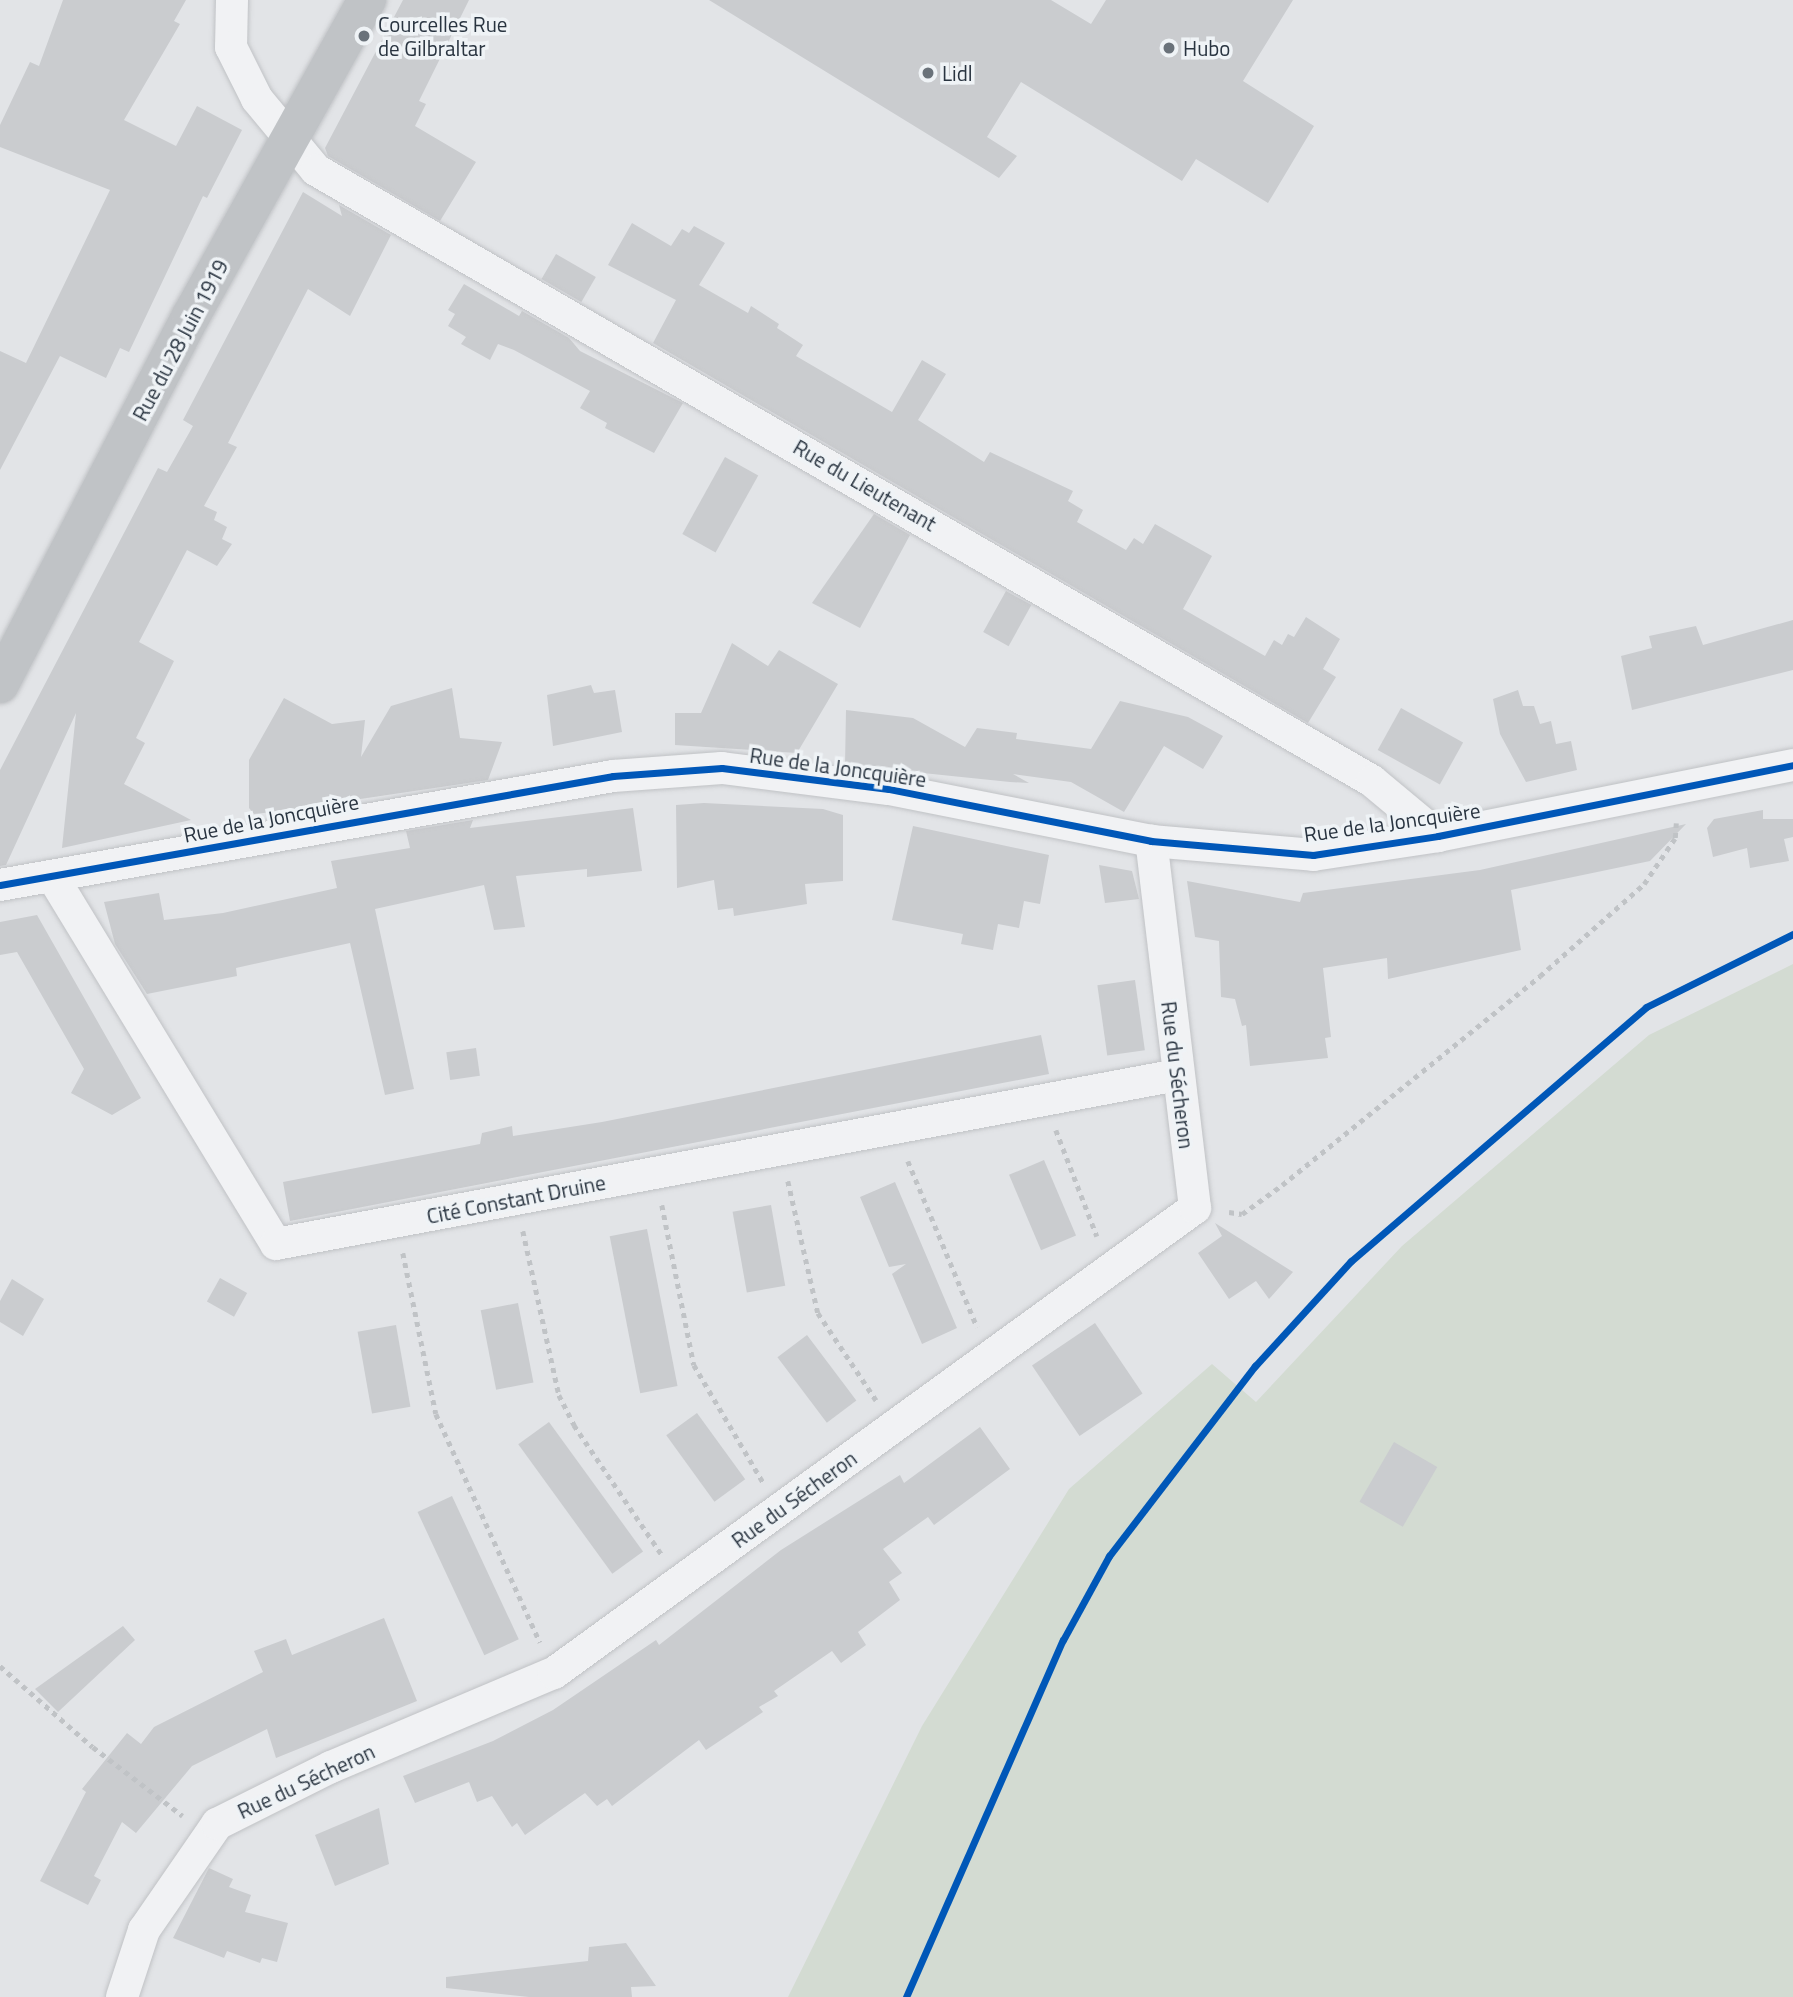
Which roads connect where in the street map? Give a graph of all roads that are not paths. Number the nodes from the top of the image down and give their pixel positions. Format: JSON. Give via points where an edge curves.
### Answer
{"nodes":[{"id":1,"x":232,"y":0,"type":"edge"},
{"id":2,"x":367,"y":0,"type":"edge"},
{"id":3,"x":289,"y":140,"type":"junction"},
{"id":4,"x":0,"y":684,"type":"edge"},
{"id":5,"x":1793,"y":765,"type":"edge"},
{"id":6,"x":1438,"y":836,"type":"junction"},
{"id":7,"x":1150,"y":841,"type":"junction"},
{"id":8,"x":54,"y":879,"type":"junction"},
{"id":9,"x":0,"y":885,"type":"edge"},
{"id":10,"x":1177,"y":1075,"type":"junction"},
{"id":11,"x":122,"y":1997,"type":"edge"}],
"edges":[{"from":1,"to":3,"type":"street","name":"Rue du Lieutenant","via":[[231,47],[257,99]]},
{"from":2,"to":3,"type":"main road","name":"Rue du 28 Juin 1919"},
{"from":3,"to":4,"type":"main road","name":"Rue du 28 Juin 1919","via":[[191,316]]},
{"from":3,"to":6,"type":"street","name":"Rue du Lieutenant","via":[[316,170],[1372,781]]},
{"from":5,"to":6,"type":"street","name":"Rue de la Joncquière"},
{"from":6,"to":7,"type":"street","name":"Rue de la Joncquière","via":[[1313,855]]},
{"from":7,"to":8,"type":"street","name":"Rue de la Joncquière","via":[[888,789],[722,768],[586,780],[356,818]]},
{"from":7,"to":10,"type":"street","name":"Rue du Sécheron"},
{"from":8,"to":9,"type":"street","name":"Rue de la Joncquière"},
{"from":8,"to":10,"type":"street","name":"Cité Constant Druine","via":[[276,1244]]},
{"from":10,"to":11,"type":"street","name":"Rue du Sécheron","via":[[1195,1208],[554,1673],[331,1767],[217,1824],[145,1930]]}]}
